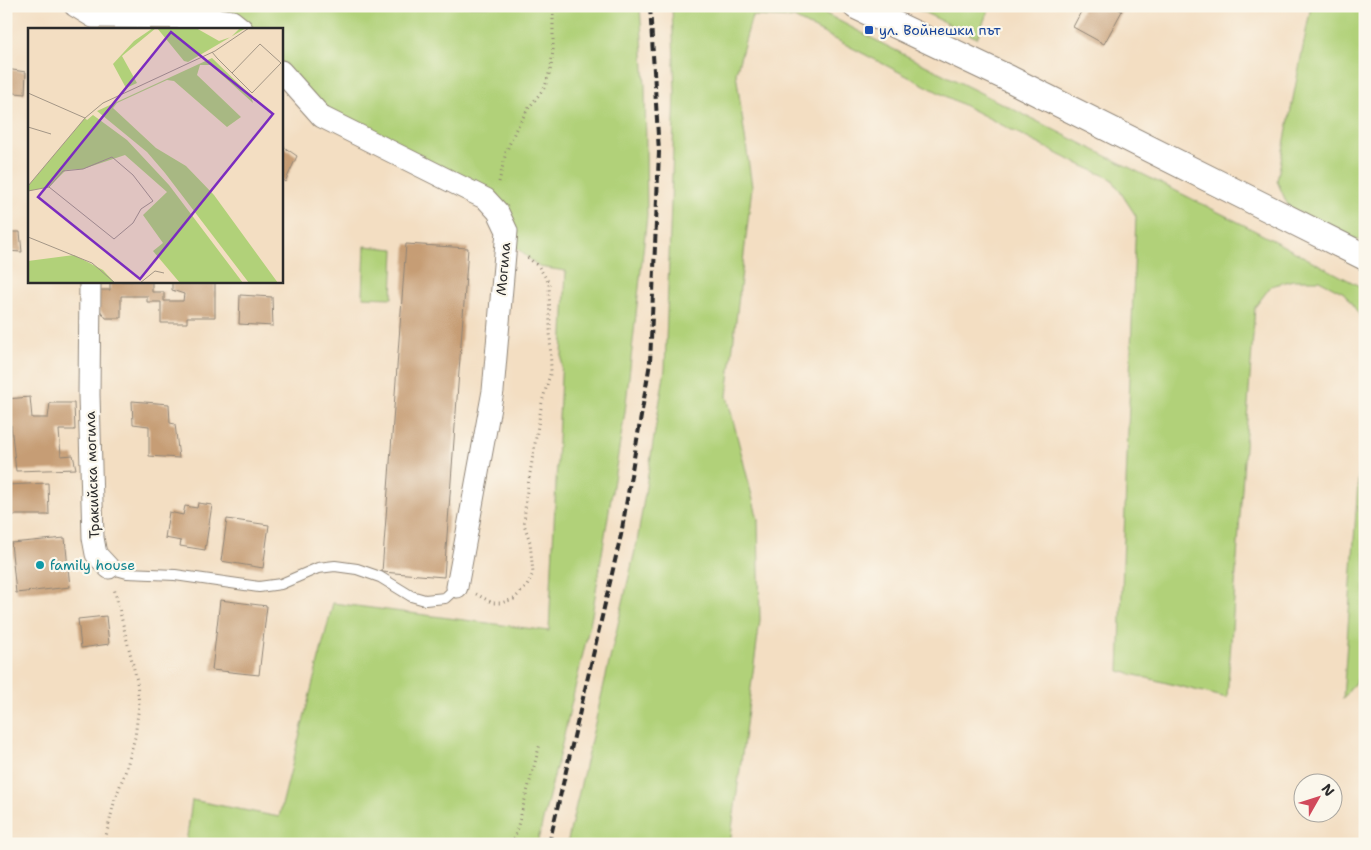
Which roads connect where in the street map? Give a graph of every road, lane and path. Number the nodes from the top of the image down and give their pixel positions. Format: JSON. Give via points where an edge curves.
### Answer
{"nodes":[{"id":1,"x":553,"y":6,"type":"edge"},
{"id":2,"x":856,"y":6,"type":"edge"},
{"id":3,"x":87,"y":17,"type":"edge"},
{"id":4,"x":241,"y":28,"type":"edge"},
{"id":5,"x":282,"y":72,"type":"edge"},
{"id":6,"x":493,"y":206,"type":"junction"},
{"id":7,"x":506,"y":239,"type":"junction"},
{"id":8,"x":1365,"y":257,"type":"edge"},
{"id":9,"x":90,"y":282,"type":"edge"},
{"id":10,"x":109,"y":568,"type":"junction"},
{"id":11,"x":457,"y":587,"type":"junction"},
{"id":12,"x":540,"y":744,"type":"dead end"},
{"id":13,"x":104,"y":844,"type":"edge"},
{"id":14,"x":513,"y":844,"type":"edge"}],
"edges":[{"from":1,"to":6,"type":"path","via":[[551,67],[545,87],[528,109],[506,152]]},
{"from":2,"to":8,"type":"street","via":[[1010,79]]},
{"from":3,"to":4,"type":"street","via":[[207,18],[232,21]]},
{"from":5,"to":6,"type":"street","name":"Могила","via":[[322,117],[486,199]]},
{"from":6,"to":7,"type":"street","name":"Могила","via":[[507,231]]},
{"from":7,"to":11,"type":"street","name":"Могила","via":[[493,391]]},
{"from":7,"to":11,"type":"path","via":[[539,266],[549,283],[551,371],[540,412],[524,524],[530,542],[533,573],[527,586],[501,604]]},
{"from":9,"to":10,"type":"street","name":"Тракийска могила","via":[[93,538],[96,554]]},
{"from":10,"to":11,"type":"lane","via":[[127,573],[175,575],[259,587],[281,584],[318,568],[335,566],[380,577],[411,596],[425,600],[445,598]]},
{"from":10,"to":13,"type":"path","via":[[137,681],[139,705],[136,737]]},
{"from":12,"to":14,"type":"path"}]}
